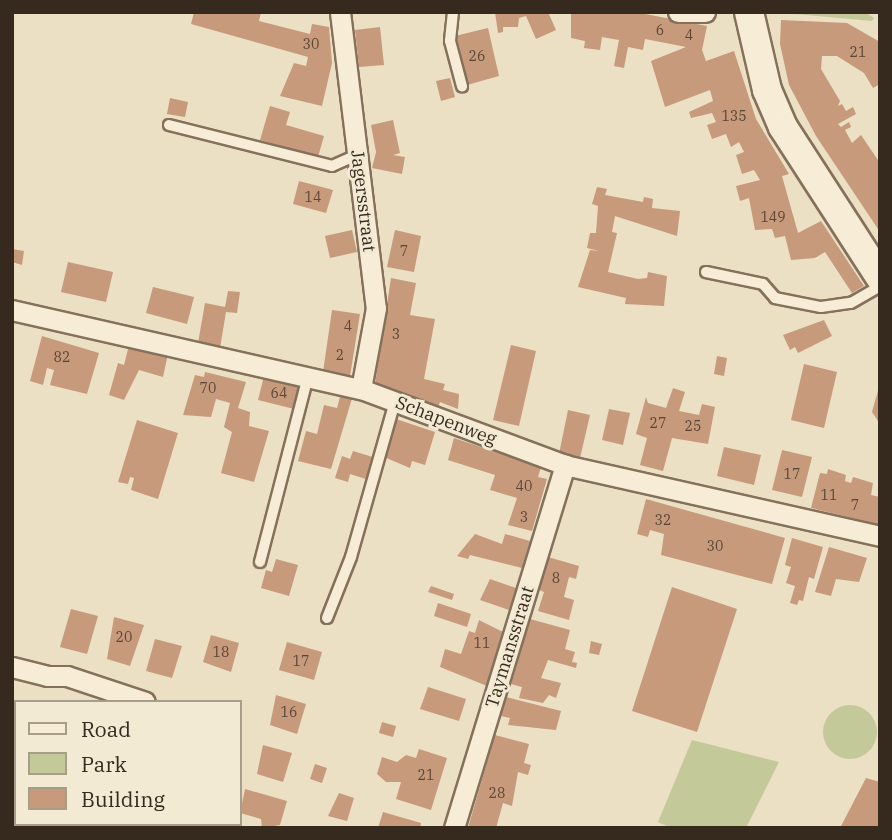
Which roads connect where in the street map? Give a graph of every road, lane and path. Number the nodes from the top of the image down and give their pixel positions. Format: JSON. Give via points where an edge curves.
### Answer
{"nodes":[{"id":1,"x":340,"y":12,"type":"edge"},
{"id":2,"x":453,"y":12,"type":"edge"},
{"id":3,"x":678,"y":12,"type":"edge"},
{"id":4,"x":705,"y":12,"type":"edge"},
{"id":5,"x":749,"y":12,"type":"edge"},
{"id":6,"x":462,"y":86,"type":"dead end"},
{"id":7,"x":169,"y":125,"type":"dead end"},
{"id":8,"x":357,"y":155,"type":"junction"},
{"id":9,"x":706,"y":272,"type":"dead end"},
{"id":10,"x":880,"y":277,"type":"edge"},
{"id":11,"x":880,"y":286,"type":"edge"},
{"id":12,"x":12,"y":310,"type":"edge"},
{"id":13,"x":308,"y":376,"type":"junction"},
{"id":14,"x":361,"y":389,"type":"junction"},
{"id":15,"x":394,"y":402,"type":"junction"},
{"id":16,"x":565,"y":465,"type":"junction"},
{"id":17,"x":880,"y":536,"type":"edge"},
{"id":18,"x":260,"y":562,"type":"dead end"},
{"id":19,"x":327,"y":618,"type":"dead end"},
{"id":20,"x":12,"y":667,"type":"edge"},
{"id":21,"x":139,"y":700,"type":"edge"},
{"id":22,"x":454,"y":828,"type":"edge"}],
"edges":[{"from":1,"to":8,"type":"street","name":"Jagersstraat"},
{"from":2,"to":6,"type":"lane","via":[[450,41]]},
{"from":3,"to":4,"type":"street"},
{"from":5,"to":10,"type":"main road","via":[[761,71],[783,127]]},
{"from":7,"to":8,"type":"lane","via":[[332,166]]},
{"from":8,"to":14,"type":"street","name":"Jagersstraat","via":[[376,308]]},
{"from":9,"to":11,"type":"lane","via":[[763,284],[775,298],[821,307],[851,303]]},
{"from":12,"to":13,"type":"street","name":"Schapenweg"},
{"from":13,"to":14,"type":"street","name":"Schapenweg"},
{"from":13,"to":18,"type":"lane"},
{"from":14,"to":15,"type":"street","name":"Schapenweg"},
{"from":15,"to":16,"type":"street","name":"Schapenweg"},
{"from":15,"to":19,"type":"lane","via":[[351,557]]},
{"from":16,"to":17,"type":"street","name":"Schapenweg"},
{"from":16,"to":22,"type":"street","name":"Taymansstraat"},
{"from":20,"to":21,"type":"street","via":[[68,676]]}]}
